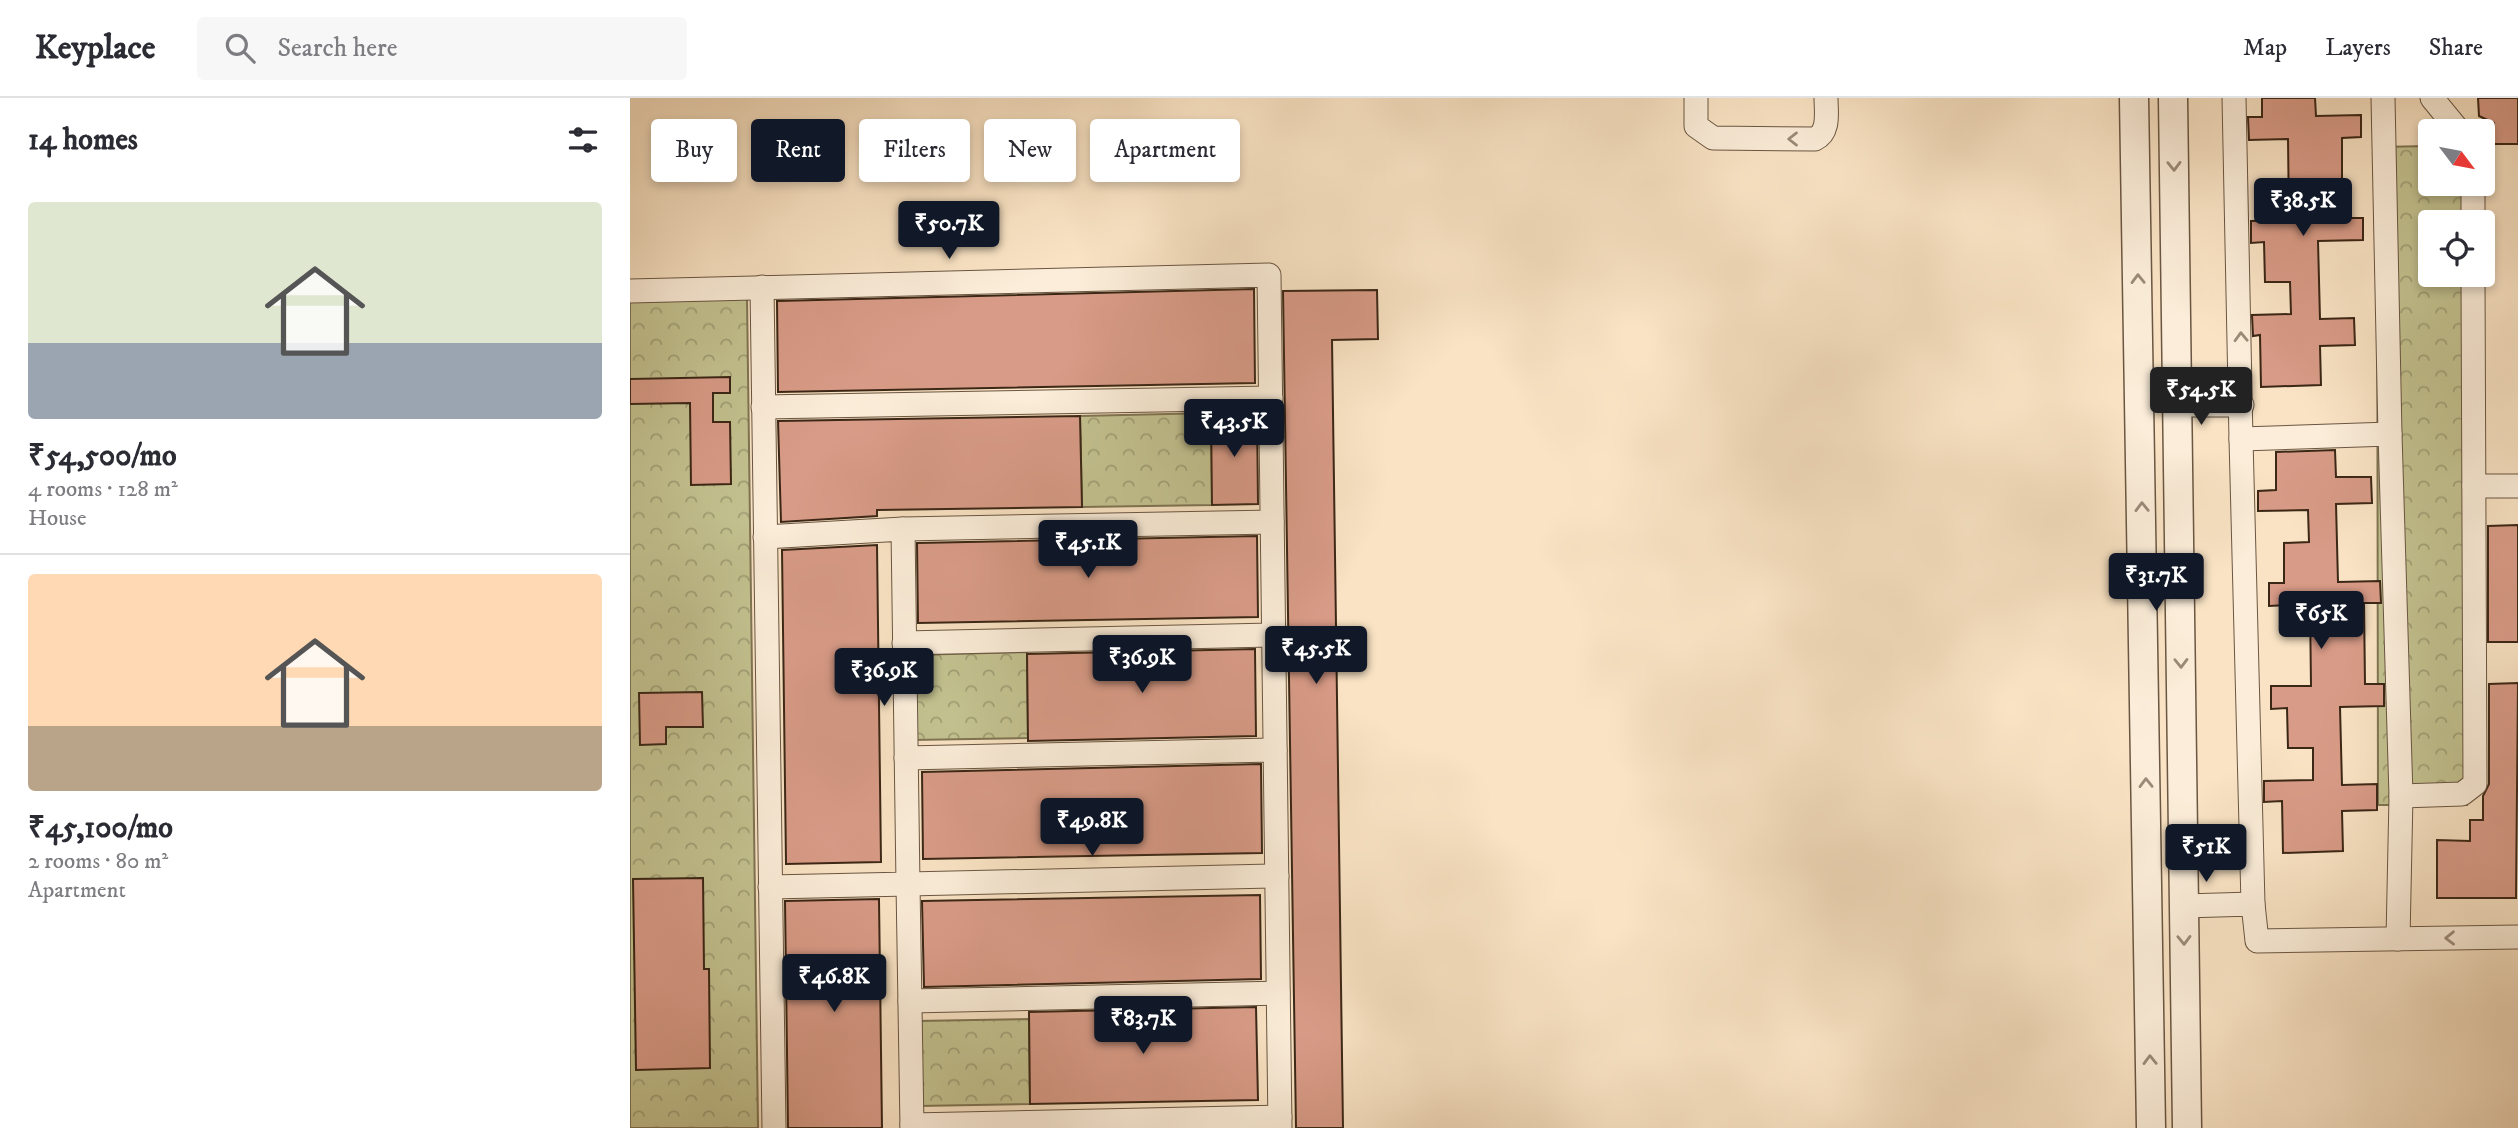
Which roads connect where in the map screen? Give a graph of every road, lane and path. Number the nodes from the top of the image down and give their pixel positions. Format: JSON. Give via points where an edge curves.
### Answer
{"nodes":[{"id":1,"x":1696,"y":98,"type":"edge"},
{"id":2,"x":1826,"y":98,"type":"edge"},
{"id":3,"x":2134,"y":98,"type":"edge"},
{"id":4,"x":2174,"y":98,"type":"edge"},
{"id":5,"x":2234,"y":98,"type":"edge"},
{"id":6,"x":2383,"y":98,"type":"edge"},
{"id":7,"x":2431,"y":98,"type":"edge"},
{"id":8,"x":2449,"y":119,"type":"edge"},
{"id":9,"x":762,"y":287,"type":"junction"},
{"id":10,"x":2473,"y":287,"type":"edge"},
{"id":11,"x":630,"y":291,"type":"edge"},
{"id":12,"x":1271,"y":398,"type":"junction"},
{"id":13,"x":2178,"y":405,"type":"junction"},
{"id":14,"x":2242,"y":405,"type":"junction"},
{"id":15,"x":764,"y":407,"type":"junction"},
{"id":16,"x":2390,"y":434,"type":"junction"},
{"id":17,"x":2241,"y":439,"type":"junction"},
{"id":18,"x":2474,"y":486,"type":"junction"},
{"id":19,"x":2518,"y":486,"type":"edge"},
{"id":20,"x":1272,"y":522,"type":"junction"},
{"id":21,"x":902,"y":529,"type":"junction"},
{"id":22,"x":765,"y":537,"type":"junction"},
{"id":23,"x":1274,"y":635,"type":"junction"},
{"id":24,"x":904,"y":643,"type":"junction"},
{"id":25,"x":1275,"y":750,"type":"junction"},
{"id":26,"x":906,"y":758,"type":"junction"},
{"id":27,"x":2401,"y":796,"type":"junction"},
{"id":28,"x":1277,"y":876,"type":"junction"},
{"id":29,"x":908,"y":884,"type":"junction"},
{"id":30,"x":770,"y":887,"type":"junction"},
{"id":31,"x":2253,"y":904,"type":"junction"},
{"id":32,"x":2184,"y":906,"type":"junction"},
{"id":33,"x":2518,"y":937,"type":"edge"},
{"id":34,"x":2398,"y":939,"type":"junction"},
{"id":35,"x":1278,"y":993,"type":"junction"},
{"id":36,"x":910,"y":1001,"type":"junction"},
{"id":37,"x":1280,"y":1123,"type":"edge"},
{"id":38,"x":912,"y":1126,"type":"edge"},
{"id":39,"x":774,"y":1128,"type":"edge"},
{"id":40,"x":2151,"y":1128,"type":"edge"},
{"id":41,"x":2187,"y":1128,"type":"edge"}],
"edges":[{"from":2,"to":1,"type":"street","one_way":true,"via":[[1825,129],[1815,139],[1713,138],[1696,125]]},
{"from":40,"to":3,"type":"street","one_way":true},
{"from":4,"to":13,"type":"street","one_way":true},
{"from":14,"to":5,"type":"street","one_way":true},
{"from":6,"to":16,"type":"street"},
{"from":7,"to":8,"type":"street"},
{"from":9,"to":11,"type":"street"},
{"from":9,"to":12,"type":"street","via":[[1269,275]]},
{"from":9,"to":15,"type":"street"},
{"from":10,"to":18,"type":"street"},
{"from":12,"to":15,"type":"street"},
{"from":12,"to":20,"type":"street"},
{"from":13,"to":14,"type":"street"},
{"from":13,"to":32,"type":"street","one_way":true},
{"from":14,"to":17,"type":"street"},
{"from":15,"to":22,"type":"street"},
{"from":16,"to":17,"type":"street"},
{"from":16,"to":27,"type":"street"},
{"from":17,"to":31,"type":"street"},
{"from":18,"to":19,"type":"street"},
{"from":18,"to":27,"type":"street","via":[[2474,784],[2462,794]]},
{"from":20,"to":21,"type":"street"},
{"from":20,"to":23,"type":"street"},
{"from":21,"to":22,"type":"street"},
{"from":21,"to":24,"type":"street"},
{"from":22,"to":30,"type":"street"},
{"from":23,"to":24,"type":"street"},
{"from":23,"to":25,"type":"street"},
{"from":24,"to":26,"type":"street"},
{"from":25,"to":26,"type":"street"},
{"from":25,"to":28,"type":"street"},
{"from":26,"to":29,"type":"street"},
{"from":27,"to":34,"type":"street"},
{"from":28,"to":29,"type":"street"},
{"from":28,"to":35,"type":"street"},
{"from":29,"to":30,"type":"street"},
{"from":29,"to":36,"type":"street"},
{"from":30,"to":39,"type":"street"},
{"from":31,"to":32,"type":"street"},
{"from":31,"to":34,"type":"street","via":[[2257,941]]},
{"from":32,"to":41,"type":"street","one_way":true},
{"from":33,"to":34,"type":"street","one_way":true},
{"from":35,"to":36,"type":"street"},
{"from":35,"to":37,"type":"street"},
{"from":36,"to":38,"type":"street"},
{"from":37,"to":38,"type":"street"}]}
